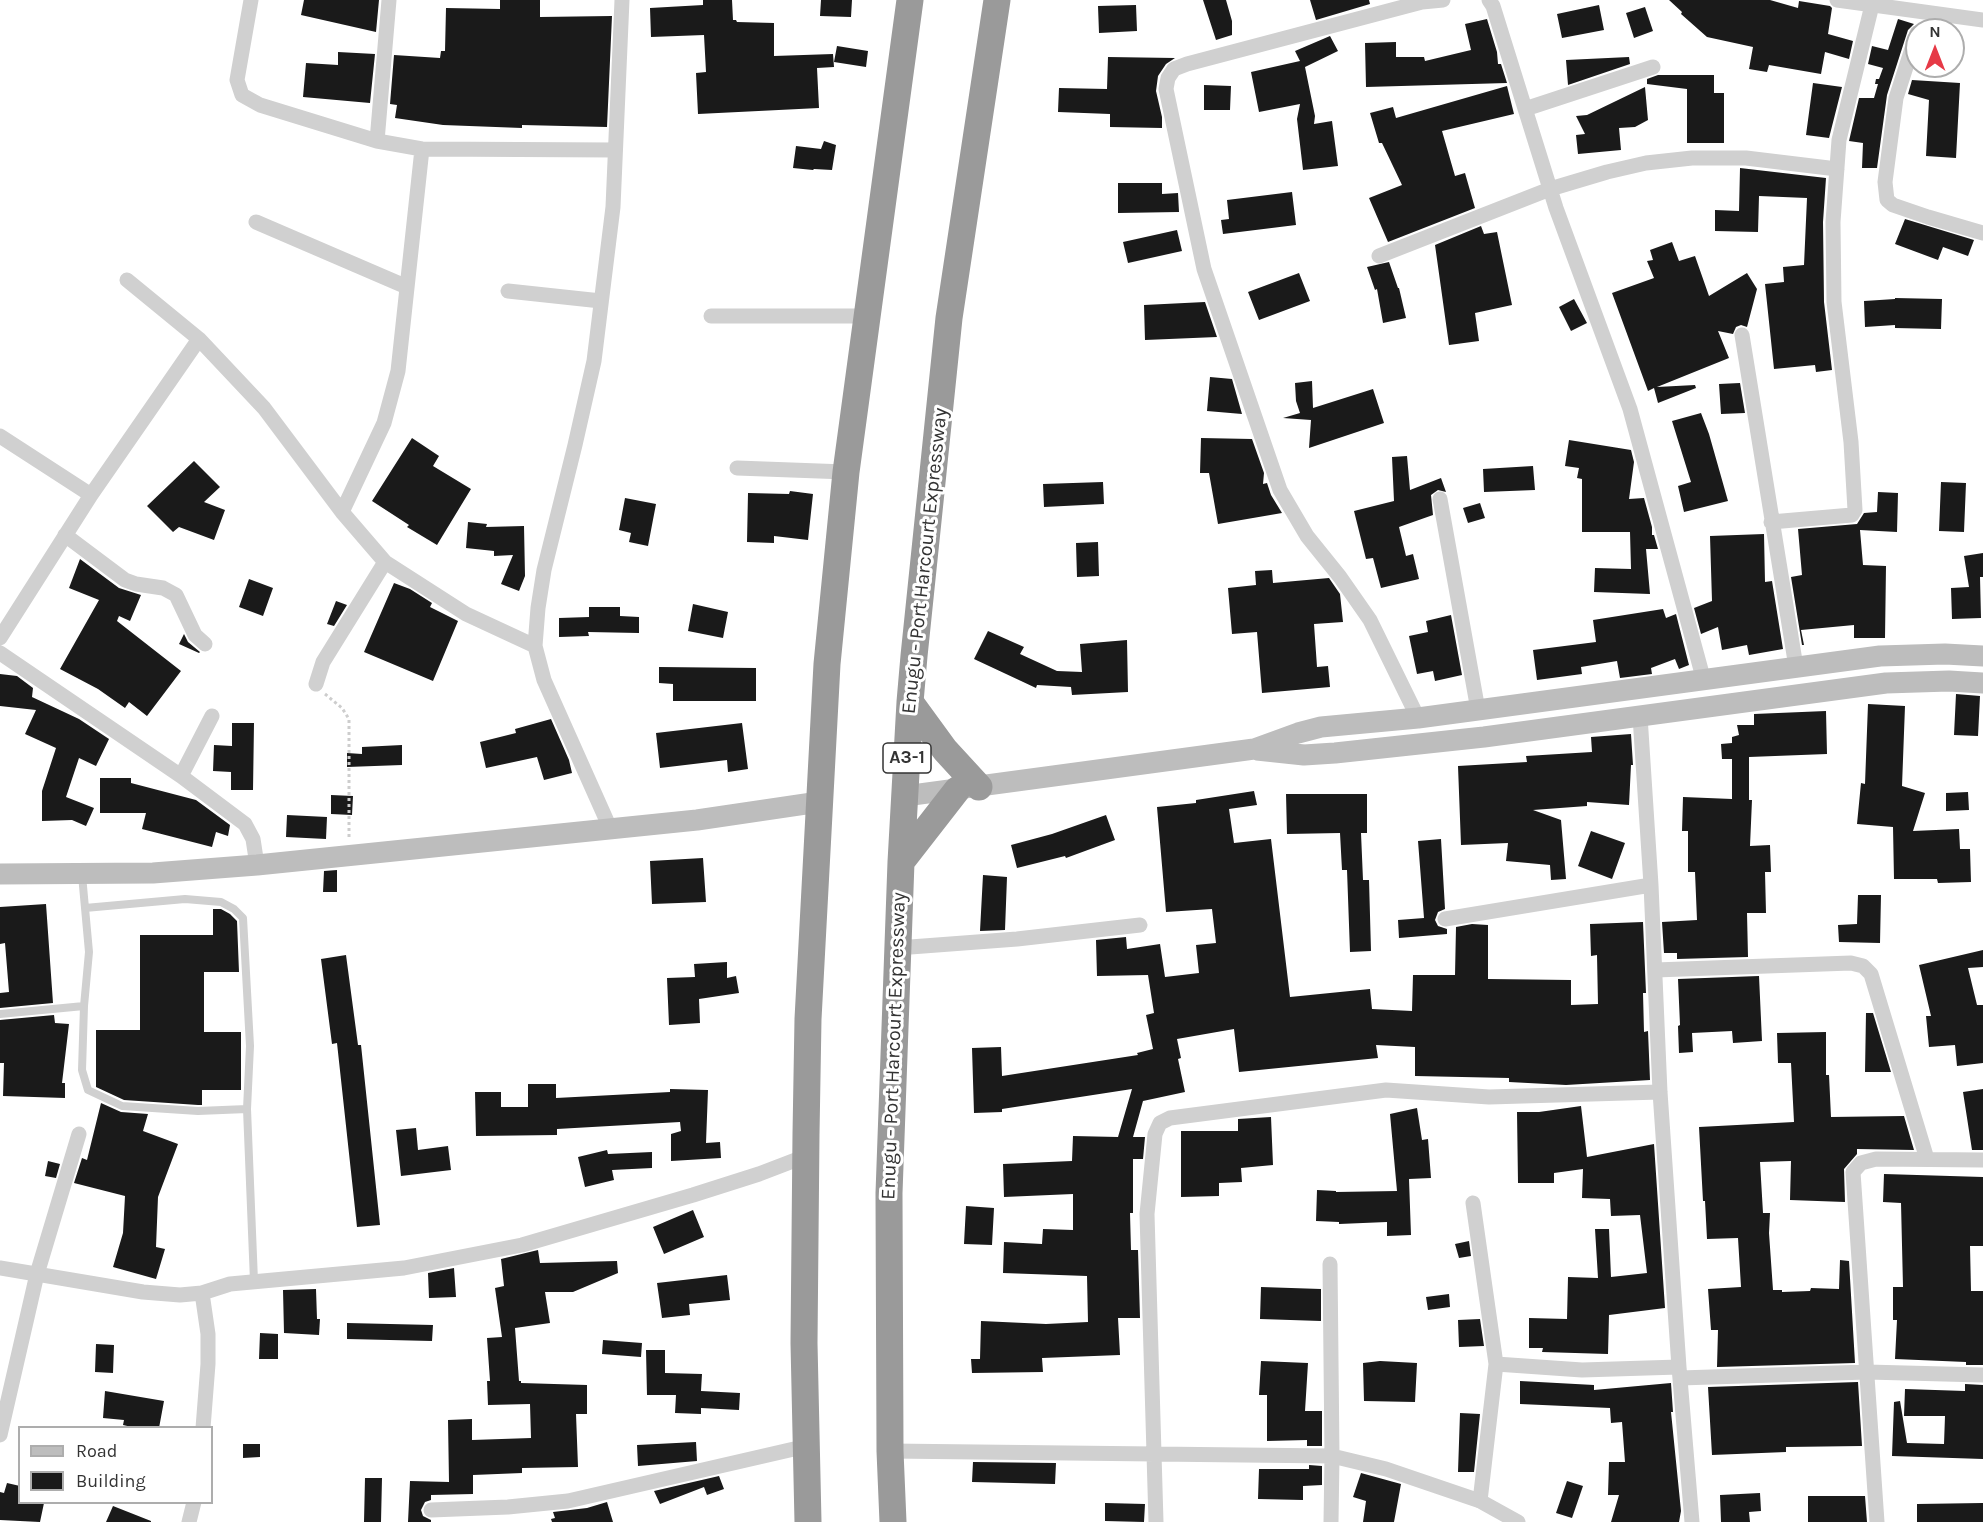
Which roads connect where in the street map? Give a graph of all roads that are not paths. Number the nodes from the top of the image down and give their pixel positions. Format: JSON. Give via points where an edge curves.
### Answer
{"nodes":[{"id":1,"x":251,"y":0,"type":"edge"},
{"id":2,"x":389,"y":0,"type":"edge"},
{"id":3,"x":622,"y":0,"type":"edge"},
{"id":4,"x":910,"y":0,"type":"edge"},
{"id":5,"x":997,"y":0,"type":"edge"},
{"id":6,"x":1443,"y":0,"type":"edge"},
{"id":7,"x":1489,"y":0,"type":"edge"},
{"id":8,"x":1837,"y":0,"type":"edge"},
{"id":9,"x":1422,"y":1,"type":"edge"},
{"id":10,"x":1872,"y":5,"type":"junction"},
{"id":11,"x":1924,"y":11,"type":"junction"},
{"id":12,"x":1922,"y":18,"type":"edge"},
{"id":13,"x":1983,"y":20,"type":"edge"},
{"id":14,"x":1653,"y":67,"type":"dead end"},
{"id":15,"x":1905,"y":69,"type":"edge"},
{"id":16,"x":1525,"y":109,"type":"junction"},
{"id":17,"x":377,"y":141,"type":"junction"},
{"id":18,"x":422,"y":149,"type":"junction"},
{"id":19,"x":615,"y":150,"type":"junction"},
{"id":20,"x":1837,"y":169,"type":"junction"},
{"id":21,"x":1550,"y":189,"type":"junction"},
{"id":22,"x":256,"y":222,"type":"dead end"},
{"id":23,"x":1983,"y":232,"type":"edge"},
{"id":24,"x":1378,"y":256,"type":"dead end"},
{"id":25,"x":127,"y":280,"type":"dead end"},
{"id":26,"x":407,"y":287,"type":"junction"},
{"id":27,"x":508,"y":291,"type":"dead end"},
{"id":28,"x":601,"y":301,"type":"junction"},
{"id":29,"x":711,"y":316,"type":"dead end"},
{"id":30,"x":868,"y":316,"type":"junction"},
{"id":31,"x":1742,"y":335,"type":"dead end"},
{"id":32,"x":199,"y":339,"type":"junction"},
{"id":33,"x":0,"y":436,"type":"edge"},
{"id":34,"x":737,"y":468,"type":"dead end"},
{"id":35,"x":846,"y":472,"type":"junction"},
{"id":36,"x":91,"y":495,"type":"junction"},
{"id":37,"x":1440,"y":500,"type":"dead end"},
{"id":38,"x":342,"y":512,"type":"junction"},
{"id":39,"x":1771,"y":522,"type":"junction"},
{"id":40,"x":65,"y":536,"type":"junction"},
{"id":41,"x":385,"y":562,"type":"junction"},
{"id":42,"x":0,"y":638,"type":"edge"},
{"id":43,"x":205,"y":644,"type":"dead end"},
{"id":44,"x":535,"y":646,"type":"junction"},
{"id":45,"x":0,"y":653,"type":"edge"},
{"id":46,"x":1983,"y":657,"type":"edge"},
{"id":47,"x":1796,"y":667,"type":"junction"},
{"id":48,"x":1704,"y":681,"type":"junction"},
{"id":49,"x":1983,"y":683,"type":"edge"},
{"id":50,"x":316,"y":684,"type":"road end"},
{"id":51,"x":910,"y":702,"type":"junction"},
{"id":52,"x":1478,"y":710,"type":"junction"},
{"id":53,"x":212,"y":716,"type":"dead end"},
{"id":54,"x":1640,"y":716,"type":"junction"},
{"id":55,"x":1418,"y":718,"type":"junction"},
{"id":56,"x":1254,"y":749,"type":"junction"},
{"id":57,"x":181,"y":776,"type":"junction"},
{"id":58,"x":968,"y":788,"type":"junction"},
{"id":59,"x":905,"y":796,"type":"junction"},
{"id":60,"x":819,"y":802,"type":"junction"},
{"id":61,"x":610,"y":828,"type":"junction"},
{"id":62,"x":901,"y":862,"type":"junction"},
{"id":63,"x":257,"y":865,"type":"junction"},
{"id":64,"x":0,"y":874,"type":"edge"},
{"id":65,"x":82,"y":874,"type":"junction"},
{"id":66,"x":1651,"y":885,"type":"junction"},
{"id":67,"x":85,"y":908,"type":"junction"},
{"id":68,"x":1445,"y":919,"type":"dead end"},
{"id":69,"x":1140,"y":926,"type":"dead end"},
{"id":70,"x":897,"y":948,"type":"junction"},
{"id":71,"x":1655,"y":970,"type":"junction"},
{"id":72,"x":84,"y":1006,"type":"junction"},
{"id":73,"x":0,"y":1014,"type":"edge"},
{"id":74,"x":1660,"y":1092,"type":"junction"},
{"id":75,"x":247,"y":1108,"type":"junction"},
{"id":76,"x":79,"y":1134,"type":"dead end"},
{"id":77,"x":806,"y":1156,"type":"junction"},
{"id":78,"x":1927,"y":1159,"type":"junction"},
{"id":79,"x":1983,"y":1160,"type":"edge"},
{"id":80,"x":1473,"y":1203,"type":"dead end"},
{"id":81,"x":1330,"y":1264,"type":"dead end"},
{"id":82,"x":0,"y":1268,"type":"edge"},
{"id":83,"x":37,"y":1274,"type":"junction"},
{"id":84,"x":254,"y":1281,"type":"junction"},
{"id":85,"x":202,"y":1293,"type":"junction"},
{"id":86,"x":1496,"y":1364,"type":"junction"},
{"id":87,"x":1679,"y":1372,"type":"junction"},
{"id":88,"x":1867,"y":1372,"type":"junction"},
{"id":89,"x":1983,"y":1375,"type":"edge"},
{"id":90,"x":203,"y":1426,"type":"edge"},
{"id":91,"x":0,"y":1435,"type":"edge"},
{"id":92,"x":807,"y":1446,"type":"junction"},
{"id":93,"x":890,"y":1451,"type":"junction"},
{"id":94,"x":1155,"y":1454,"type":"junction"},
{"id":95,"x":1332,"y":1456,"type":"junction"},
{"id":96,"x":1480,"y":1500,"type":"junction"},
{"id":97,"x":194,"y":1504,"type":"edge"},
{"id":98,"x":431,"y":1510,"type":"dead end"},
{"id":99,"x":189,"y":1522,"type":"edge"},
{"id":100,"x":808,"y":1522,"type":"edge"},
{"id":101,"x":893,"y":1522,"type":"edge"},
{"id":102,"x":1156,"y":1522,"type":"edge"},
{"id":103,"x":1331,"y":1522,"type":"edge"},
{"id":104,"x":1518,"y":1522,"type":"edge"},
{"id":105,"x":1692,"y":1522,"type":"edge"},
{"id":106,"x":1877,"y":1522,"type":"edge"}],
"edges":[{"from":1,"to":17,"type":"street","via":[[237,80],[242,95],[261,105]]},
{"from":2,"to":17,"type":"street"},
{"from":3,"to":19,"type":"street"},
{"from":4,"to":30,"type":"highway"},
{"from":5,"to":51,"type":"highway","name":"Enugu - Port Harcourt Expressway","number":"A3-1","via":[[949,318]]},
{"from":6,"to":9,"type":"street"},
{"from":7,"to":16,"type":"street"},
{"from":8,"to":10,"type":"street"},
{"from":9,"to":55,"type":"street","via":[[1187,64],[1174,69],[1166,89],[1204,269],[1280,490],[1307,536],[1370,620]]},
{"from":10,"to":11,"type":"street"},
{"from":10,"to":20,"type":"street","via":[[1839,140]]},
{"from":11,"to":12,"type":"street"},
{"from":11,"to":13,"type":"street"},
{"from":14,"to":16,"type":"street"},
{"from":15,"to":23,"type":"street","via":[[1896,98],[1885,182],[1887,200],[1928,217]]},
{"from":16,"to":21,"type":"street"},
{"from":17,"to":18,"type":"street"},
{"from":18,"to":19,"type":"street"},
{"from":18,"to":26,"type":"street"},
{"from":19,"to":28,"type":"street","via":[[613,207]]},
{"from":20,"to":21,"type":"street","via":[[1746,158],[1692,158],[1626,168]]},
{"from":20,"to":39,"type":"street","via":[[1834,302],[1855,510],[1852,515]]},
{"from":21,"to":24,"type":"street"},
{"from":21,"to":48,"type":"street","via":[[1630,408]]},
{"from":22,"to":26,"type":"street"},
{"from":25,"to":32,"type":"street"},
{"from":26,"to":38,"type":"street","via":[[398,371],[384,423]]},
{"from":27,"to":28,"type":"street"},
{"from":28,"to":44,"type":"street","via":[[594,361],[544,570]]},
{"from":29,"to":30,"type":"street"},
{"from":30,"to":35,"type":"highway"},
{"from":31,"to":39,"type":"street"},
{"from":32,"to":36,"type":"street"},
{"from":32,"to":38,"type":"street","via":[[264,408]]},
{"from":33,"to":36,"type":"street"},
{"from":34,"to":35,"type":"street"},
{"from":35,"to":60,"type":"highway","via":[[827,664]]},
{"from":36,"to":40,"type":"street"},
{"from":37,"to":52,"type":"street"},
{"from":38,"to":41,"type":"street"},
{"from":39,"to":47,"type":"street"},
{"from":40,"to":42,"type":"street"},
{"from":40,"to":43,"type":"street","via":[[125,580],[163,588],[176,595],[195,635]]},
{"from":41,"to":44,"type":"street","via":[[466,614]]},
{"from":41,"to":50,"type":"street","via":[[323,662]]},
{"from":44,"to":61,"type":"street","via":[[544,680]]},
{"from":45,"to":57,"type":"street"},
{"from":46,"to":47,"type":"main road","via":[[1880,656]]},
{"from":47,"to":48,"type":"main road"},
{"from":48,"to":52,"type":"main road"},
{"from":49,"to":54,"type":"main road","via":[[1886,683]]},
{"from":51,"to":58,"type":"highway"},
{"from":51,"to":59,"type":"highway","name":"Enugu - Port Harcourt Expressway","number":"A3-1"},
{"from":52,"to":55,"type":"main road"},
{"from":53,"to":57,"type":"street"},
{"from":54,"to":56,"type":"main road","via":[[1335,753],[1304,755]]},
{"from":54,"to":66,"type":"street"},
{"from":55,"to":56,"type":"main road","via":[[1321,728]]},
{"from":56,"to":58,"type":"main road"},
{"from":57,"to":63,"type":"street","via":[[245,824],[253,838]]},
{"from":58,"to":59,"type":"main road"},
{"from":58,"to":62,"type":"highway"},
{"from":59,"to":62,"type":"highway","name":"Enugu - Port Harcourt Expressway","number":"A3-1"},
{"from":60,"to":61,"type":"main road"},
{"from":60,"to":77,"type":"highway","via":[[808,1019]]},
{"from":61,"to":63,"type":"main road"},
{"from":62,"to":70,"type":"highway","name":"Enugu - Port Harcourt Expressway","number":"A3-1"},
{"from":63,"to":65,"type":"main road"},
{"from":64,"to":65,"type":"main road"},
{"from":65,"to":67,"type":"lane"},
{"from":66,"to":68,"type":"street"},
{"from":66,"to":71,"type":"street"},
{"from":67,"to":72,"type":"lane","via":[[89,952]]},
{"from":67,"to":75,"type":"lane","via":[[185,899],[221,902],[243,918],[250,1046]]},
{"from":69,"to":70,"type":"street"},
{"from":70,"to":93,"type":"highway","name":"Enugu - Port Harcourt Expressway","number":"A3-1","via":[[889,1193]]},
{"from":71,"to":74,"type":"street"},
{"from":71,"to":78,"type":"street","via":[[1851,963],[1863,966],[1871,974]]},
{"from":72,"to":73,"type":"lane"},
{"from":72,"to":75,"type":"lane","via":[[82,1070],[88,1090],[122,1106],[198,1111]]},
{"from":74,"to":87,"type":"street"},
{"from":74,"to":94,"type":"street","via":[[1489,1097],[1386,1090],[1170,1118],[1160,1123],[1155,1134],[1147,1214]]},
{"from":75,"to":84,"type":"lane"},
{"from":76,"to":83,"type":"street"},
{"from":77,"to":84,"type":"street","via":[[693,1195],[522,1245],[404,1268]]},
{"from":77,"to":92,"type":"highway"},
{"from":78,"to":79,"type":"street"},
{"from":78,"to":88,"type":"street","via":[[1876,1159],[1861,1163],[1853,1172]]},
{"from":80,"to":86,"type":"street"},
{"from":81,"to":95,"type":"street"},
{"from":82,"to":83,"type":"street"},
{"from":83,"to":85,"type":"street","via":[[143,1292]]},
{"from":83,"to":91,"type":"street"},
{"from":84,"to":85,"type":"street"},
{"from":85,"to":90,"type":"street","via":[[208,1334]]},
{"from":86,"to":87,"type":"street"},
{"from":86,"to":96,"type":"street"},
{"from":87,"to":88,"type":"street"},
{"from":87,"to":105,"type":"street"},
{"from":88,"to":89,"type":"street"},
{"from":88,"to":106,"type":"street"},
{"from":92,"to":98,"type":"street","via":[[568,1501]]},
{"from":92,"to":100,"type":"highway"},
{"from":93,"to":94,"type":"street"},
{"from":93,"to":101,"type":"highway","name":"Enugu - Port Harcourt Expressway","number":"A3-1"},
{"from":94,"to":95,"type":"street"},
{"from":94,"to":102,"type":"street"},
{"from":95,"to":96,"type":"street"},
{"from":95,"to":103,"type":"street"},
{"from":96,"to":104,"type":"street"},
{"from":97,"to":99,"type":"street"}]}
